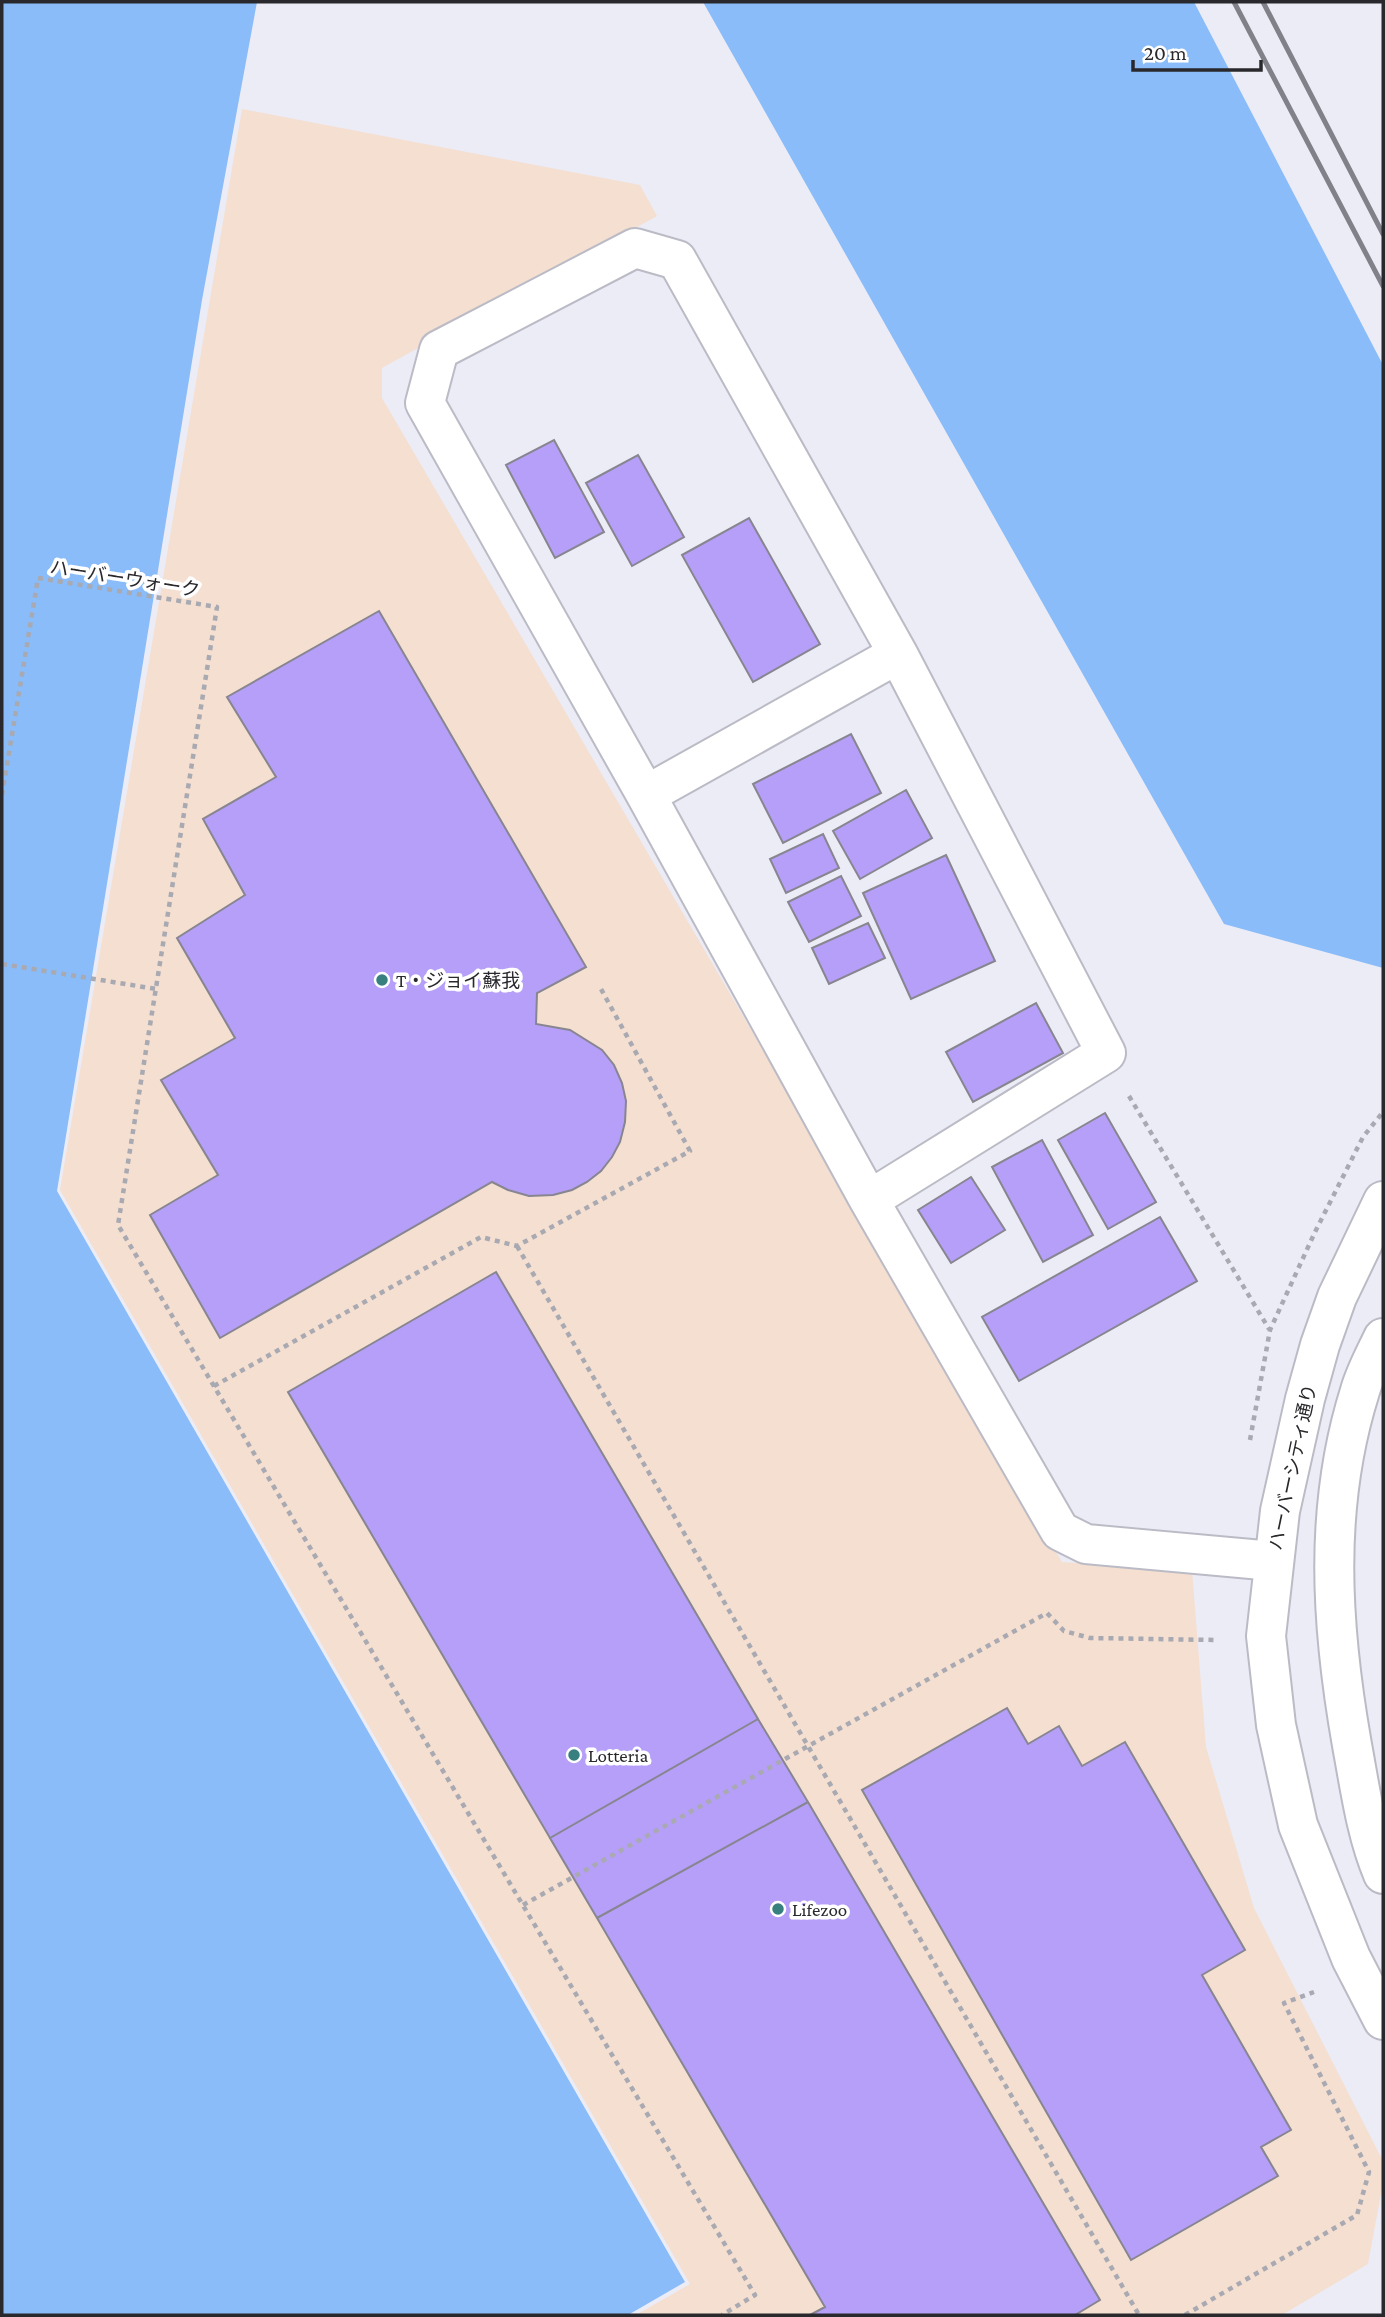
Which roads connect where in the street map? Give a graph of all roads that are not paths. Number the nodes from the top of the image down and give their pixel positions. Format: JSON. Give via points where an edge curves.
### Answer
{"nodes":[{"id":1,"x":898,"y":654,"type":"junction"},
{"id":2,"x":646,"y":795,"type":"junction"},
{"id":3,"x":869,"y":1200,"type":"junction"},
{"id":4,"x":1383,"y":1201,"type":"edge"},
{"id":5,"x":1383,"y":1338,"type":"edge"},
{"id":6,"x":1273,"y":1561,"type":"junction"},
{"id":7,"x":1383,"y":1874,"type":"edge"},
{"id":8,"x":1383,"y":2020,"type":"edge"}],
"edges":[{"from":1,"to":2,"type":"street"},
{"from":1,"to":2,"type":"street","via":[[677,260],[635,248],[439,350],[425,403]]},
{"from":1,"to":3,"type":"street","via":[[1106,1053]]},
{"from":2,"to":3,"type":"street"},
{"from":3,"to":6,"type":"street","via":[[1060,1531],[1086,1544]]},
{"from":4,"to":6,"type":"street","name":"ハーバーシティ通り","via":[[1337,1297],[1320,1345],[1291,1457]]},
{"from":5,"to":7,"type":"street","via":[[1360,1389],[1343,1456],[1333,1573],[1341,1684],[1367,1824]]},
{"from":6,"to":8,"type":"street","name":"ハーバーシティ通り","via":[[1266,1636],[1276,1725],[1298,1825],[1351,1958]]}]}
